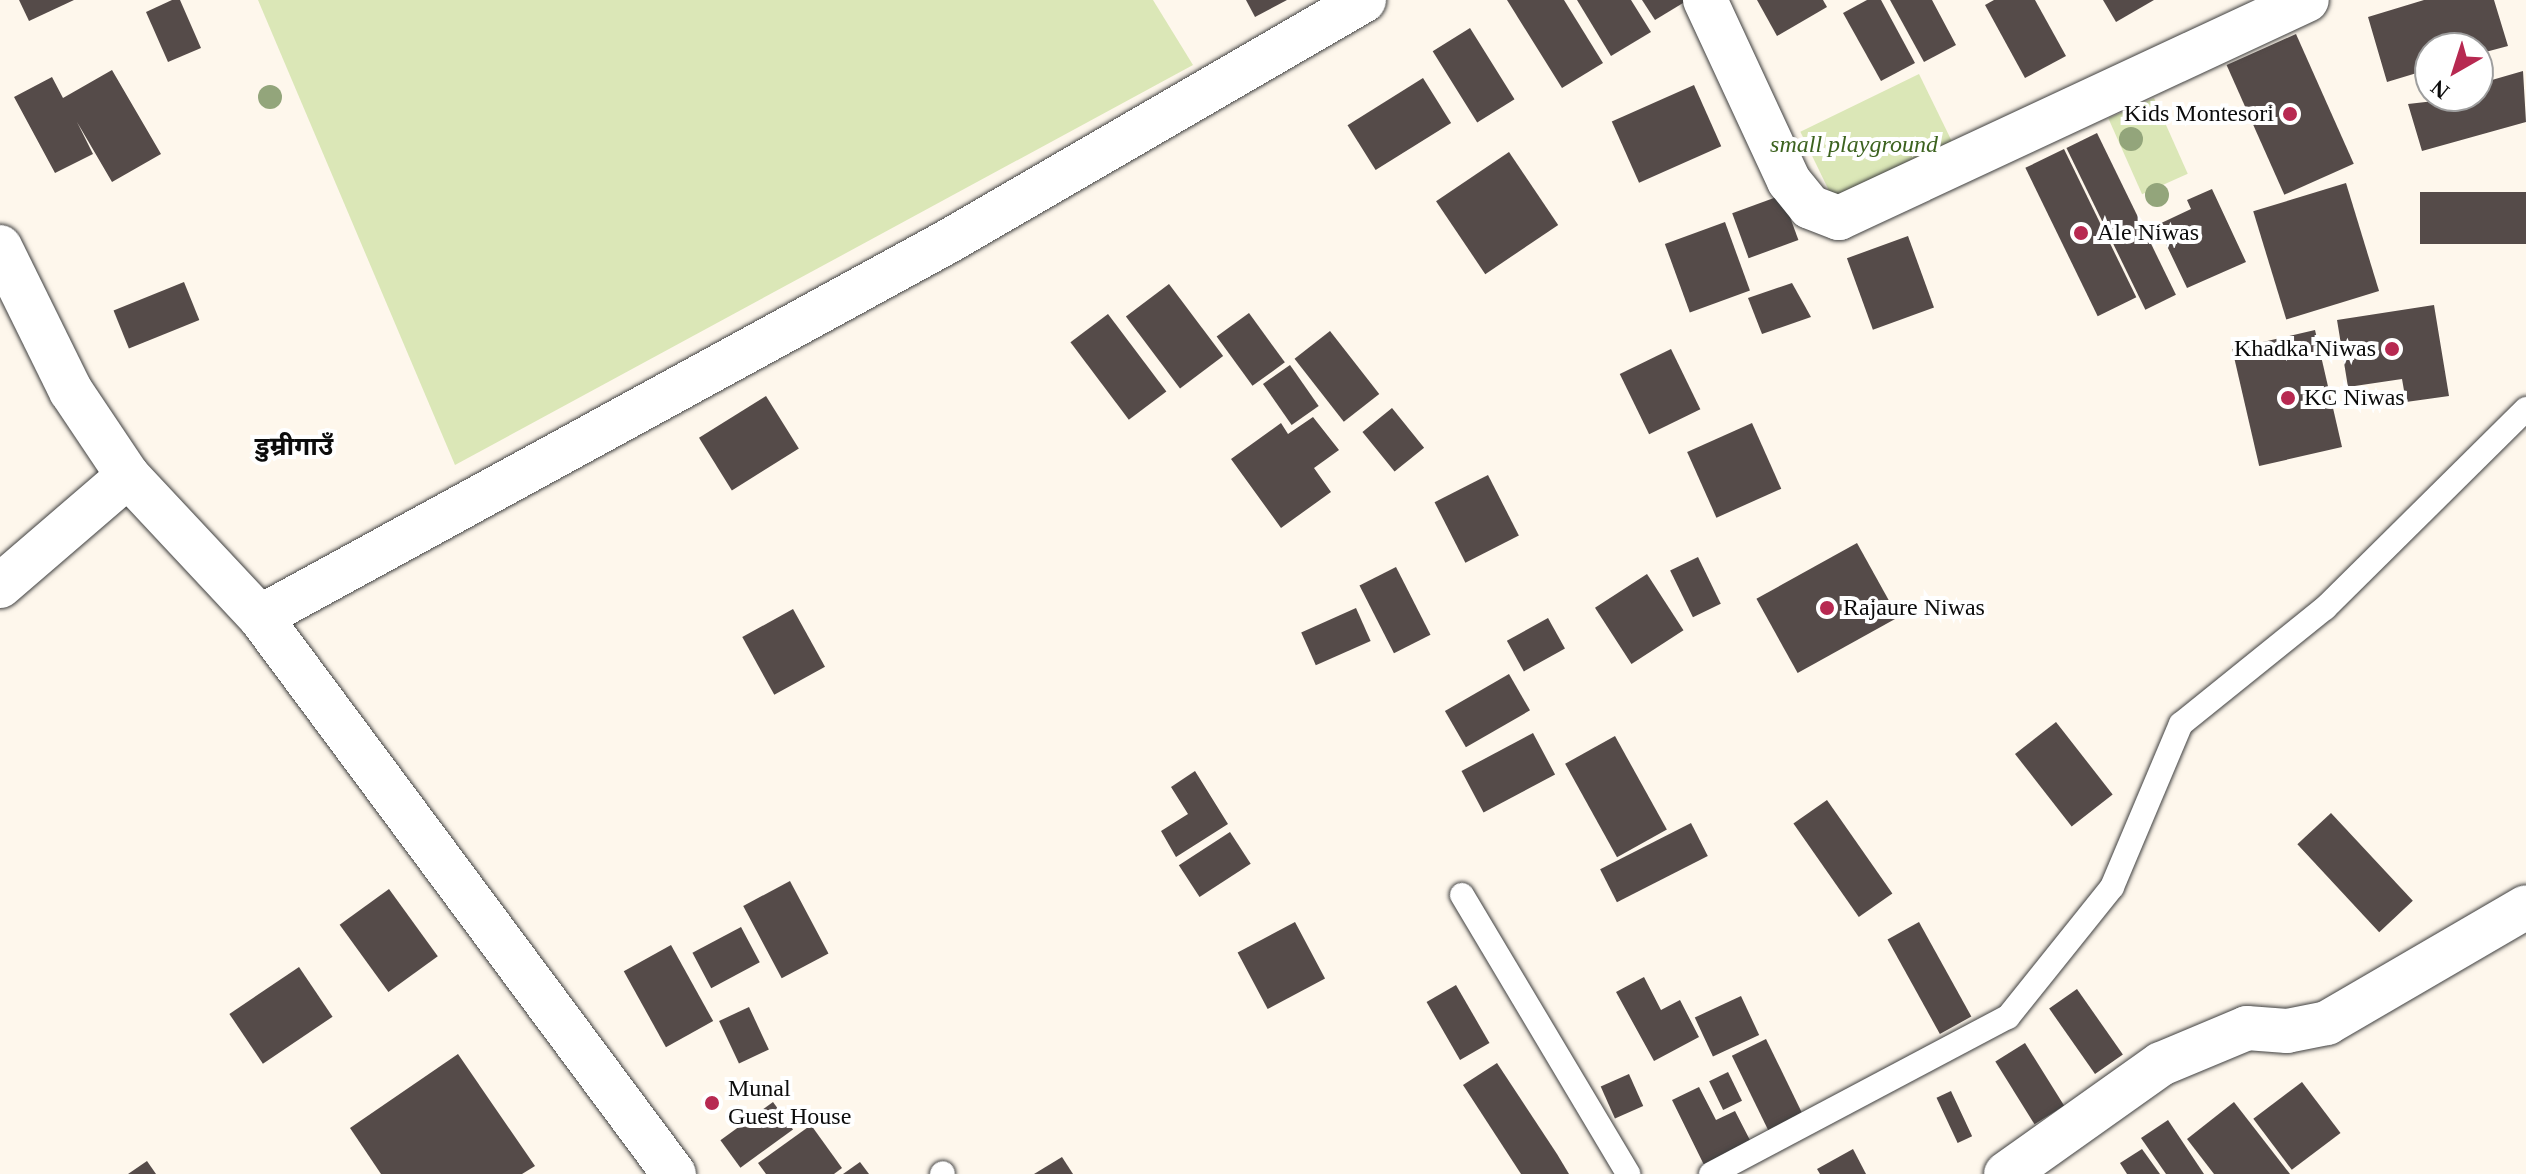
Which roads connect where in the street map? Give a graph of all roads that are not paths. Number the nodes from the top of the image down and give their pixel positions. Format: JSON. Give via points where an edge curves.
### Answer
{"nodes":[{"id":1,"x":1705,"y":0,"type":"edge"},
{"id":2,"x":2307,"y":0,"type":"edge"},
{"id":3,"x":1358,"y":2,"type":"edge"},
{"id":4,"x":0,"y":247,"type":"edge"},
{"id":5,"x":2526,"y":409,"type":"edge"},
{"id":6,"x":128,"y":476,"type":"junction"},
{"id":7,"x":0,"y":586,"type":"edge"},
{"id":8,"x":260,"y":617,"type":"junction"},
{"id":9,"x":1462,"y":895,"type":"dead end"},
{"id":10,"x":2526,"y":907,"type":"edge"},
{"id":11,"x":674,"y":1174,"type":"edge"},
{"id":12,"x":1628,"y":1174,"type":"edge"},
{"id":13,"x":1711,"y":1174,"type":"edge"},
{"id":14,"x":2006,"y":1174,"type":"edge"}],
"edges":[{"from":1,"to":2,"type":"street","via":[[1789,181],[1810,207],[1839,218]]},
{"from":3,"to":8,"type":"street","via":[[947,242]]},
{"from":4,"to":6,"type":"street","via":[[71,391]]},
{"from":5,"to":13,"type":"lane","via":[[2325,608],[2181,724],[2112,887],[2008,1017]]},
{"from":6,"to":7,"type":"street"},
{"from":6,"to":8,"type":"street"},
{"from":8,"to":11,"type":"street"},
{"from":9,"to":12,"type":"lane"},
{"from":10,"to":14,"type":"street","via":[[2327,1023],[2287,1031],[2247,1028],[2161,1064]]}]}
